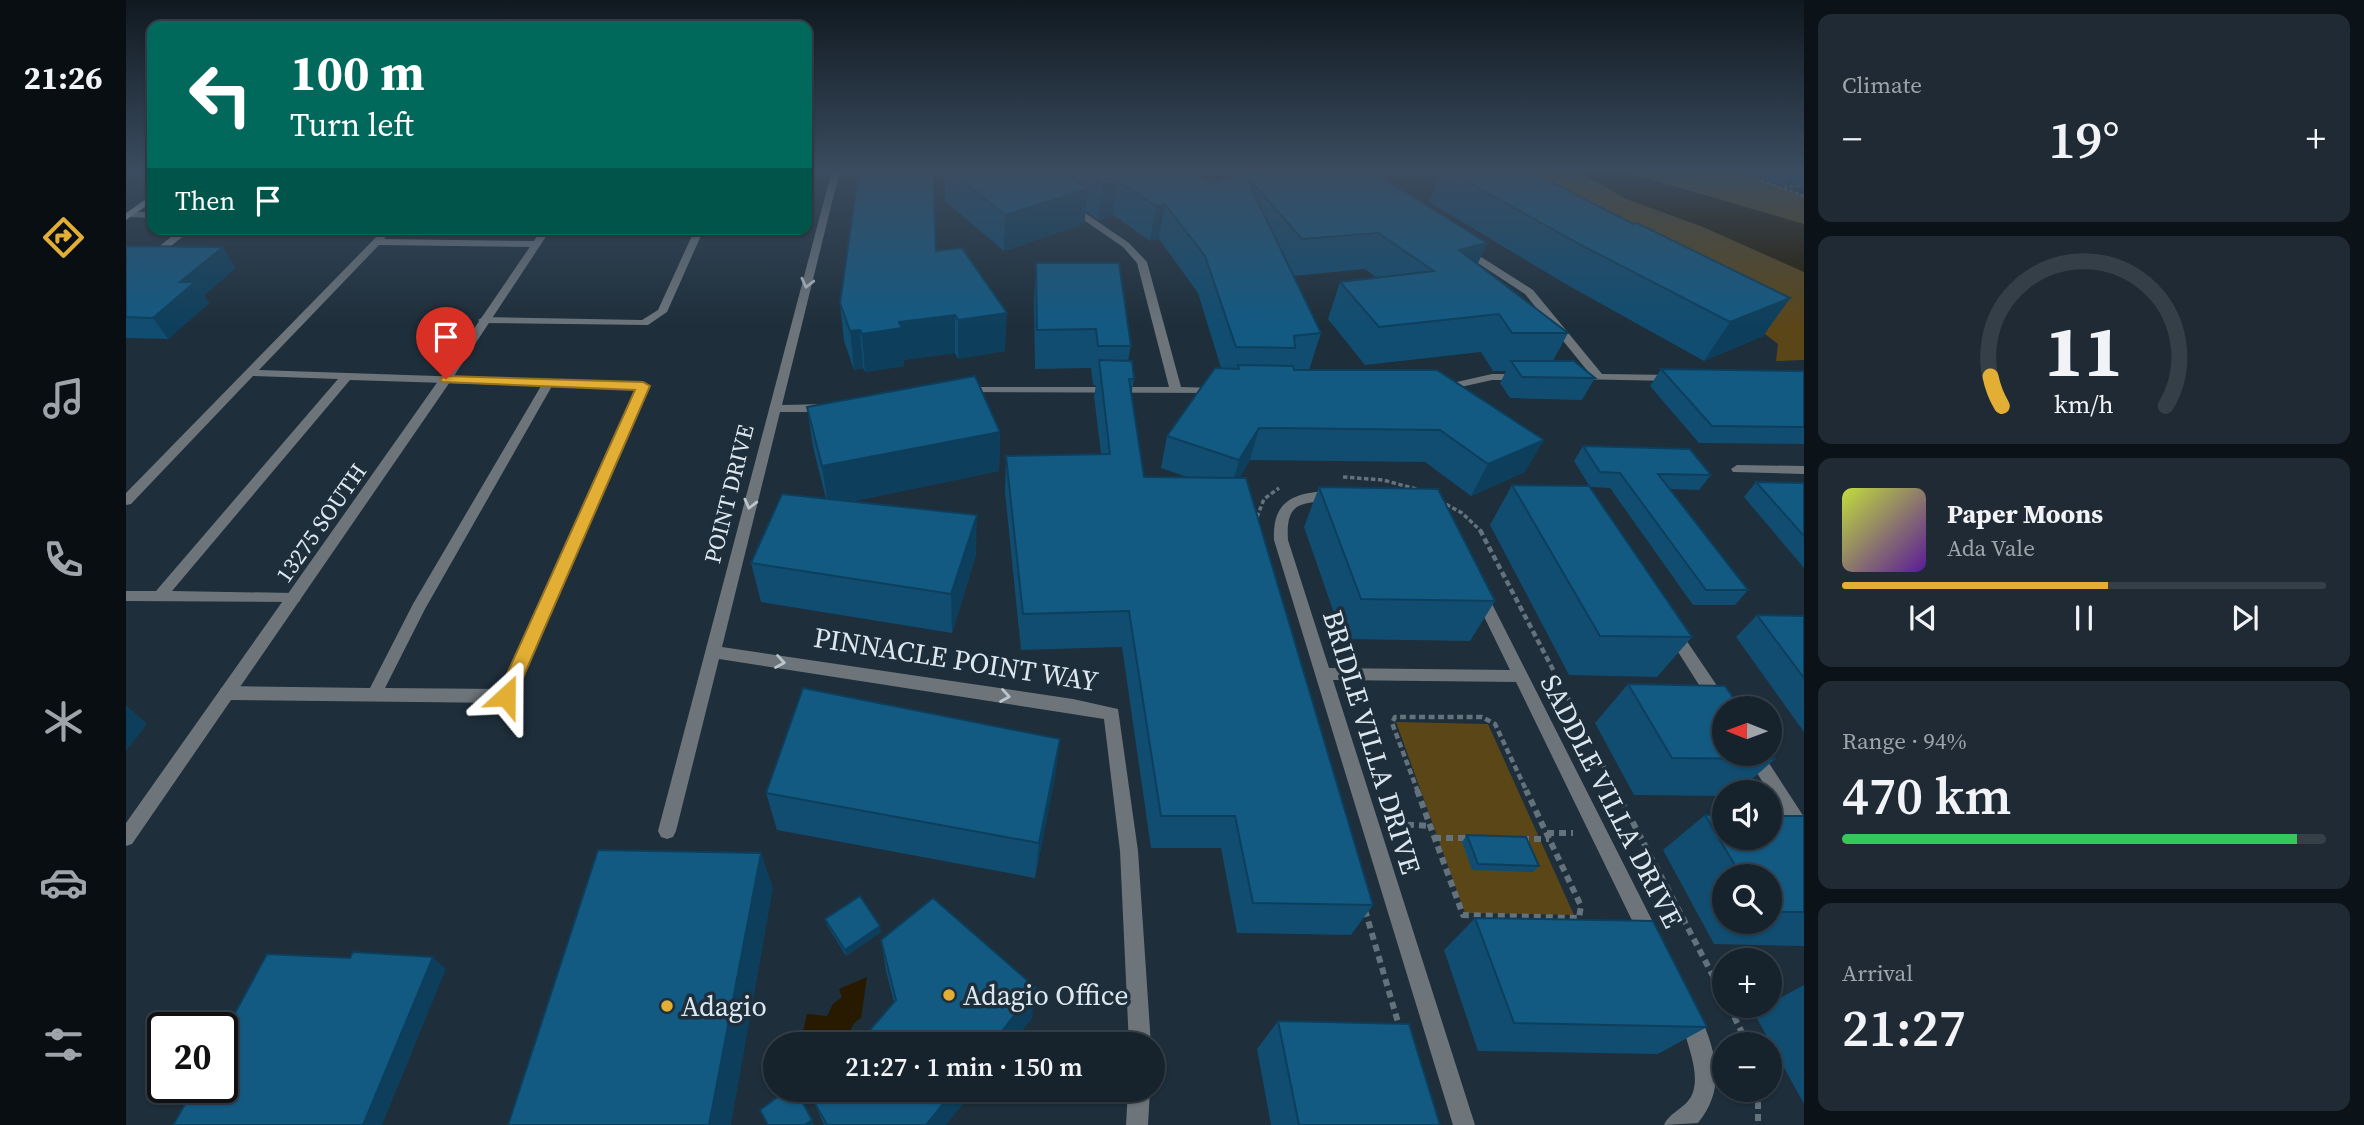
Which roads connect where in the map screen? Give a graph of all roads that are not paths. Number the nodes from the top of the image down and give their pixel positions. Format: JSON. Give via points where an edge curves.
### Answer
{"nodes":[{"id":1,"x":823,"y":222,"type":"edge"},
{"id":2,"x":1093,"y":222,"type":"edge"},
{"id":3,"x":178,"y":235,"type":"edge"},
{"id":4,"x":383,"y":235,"type":"edge"},
{"id":5,"x":543,"y":235,"type":"edge"},
{"id":6,"x":697,"y":235,"type":"edge"},
{"id":7,"x":377,"y":242,"type":"junction"},
{"id":8,"x":536,"y":244,"type":"junction"},
{"id":9,"x":1459,"y":246,"type":"edge"},
{"id":10,"x":126,"y":258,"type":"edge"},
{"id":11,"x":483,"y":320,"type":"junction"},
{"id":12,"x":250,"y":373,"type":"junction"},
{"id":13,"x":346,"y":377,"type":"junction"},
{"id":14,"x":1532,"y":377,"type":"edge"},
{"id":15,"x":1559,"y":377,"type":"edge"},
{"id":16,"x":1600,"y":377,"type":"junction"},
{"id":17,"x":1681,"y":378,"type":"edge"},
{"id":18,"x":446,"y":379,"type":"junction"},
{"id":19,"x":549,"y":382,"type":"junction"},
{"id":20,"x":955,"y":390,"type":"edge"},
{"id":21,"x":1431,"y":390,"type":"edge"},
{"id":22,"x":1175,"y":391,"type":"junction"},
{"id":23,"x":1230,"y":391,"type":"edge"},
{"id":24,"x":840,"y":406,"type":"edge"},
{"id":25,"x":775,"y":409,"type":"junction"},
{"id":26,"x":1737,"y":470,"type":"dead end"},
{"id":27,"x":1804,"y":470,"type":"edge"},
{"id":28,"x":1351,"y":495,"type":"edge"},
{"id":29,"x":126,"y":501,"type":"edge"},
{"id":30,"x":1474,"y":583,"type":"edge"},
{"id":31,"x":126,"y":596,"type":"edge"},
{"id":32,"x":160,"y":596,"type":"junction"},
{"id":33,"x":293,"y":598,"type":"junction"},
{"id":34,"x":1663,"y":618,"type":"edge"},
{"id":35,"x":712,"y":652,"type":"junction"},
{"id":36,"x":1323,"y":674,"type":"junction"},
{"id":37,"x":1521,"y":676,"type":"junction"},
{"id":38,"x":227,"y":693,"type":"junction"},
{"id":39,"x":374,"y":695,"type":"junction"},
{"id":40,"x":1715,"y":696,"type":"edge"},
{"id":41,"x":1761,"y":766,"type":"edge"},
{"id":42,"x":667,"y":831,"type":"dead end"},
{"id":43,"x":1804,"y":832,"type":"edge"},
{"id":44,"x":126,"y":838,"type":"edge"},
{"id":45,"x":1659,"y":952,"type":"edge"},
{"id":46,"x":1683,"y":1002,"type":"edge"},
{"id":47,"x":1139,"y":1032,"type":"edge"},
{"id":48,"x":1139,"y":1102,"type":"edge"},
{"id":49,"x":1138,"y":1125,"type":"edge"},
{"id":50,"x":1464,"y":1125,"type":"edge"},
{"id":51,"x":1675,"y":1125,"type":"edge"}],
"edges":[{"from":1,"to":25,"type":"street","name":"POINT DRIVE","one_way":true},
{"from":2,"to":22,"type":"street","via":[[1142,262]]},
{"from":3,"to":10,"type":"street","via":[[149,259]]},
{"from":4,"to":7,"type":"street"},
{"from":5,"to":8,"type":"street","name":"13275 SOUTH"},
{"from":6,"to":11,"type":"street","via":[[662,312],[644,323]]},
{"from":7,"to":8,"type":"street"},
{"from":7,"to":12,"type":"street"},
{"from":8,"to":11,"type":"street","name":"13275 SOUTH"},
{"from":9,"to":16,"type":"street","via":[[1528,292]]},
{"from":11,"to":18,"type":"street","name":"13275 SOUTH"},
{"from":12,"to":13,"type":"street"},
{"from":12,"to":29,"type":"street"},
{"from":13,"to":18,"type":"street"},
{"from":13,"to":32,"type":"street"},
{"from":14,"to":21,"type":"street","via":[[1492,377]]},
{"from":15,"to":16,"type":"street"},
{"from":16,"to":17,"type":"street"},
{"from":18,"to":19,"type":"street"},
{"from":18,"to":33,"type":"street","name":"13275 SOUTH"},
{"from":19,"to":39,"type":"street","via":[[418,608]]},
{"from":19,"to":39,"type":"street","via":[[643,386],[506,696]]},
{"from":20,"to":22,"type":"street"},
{"from":22,"to":23,"type":"street"},
{"from":24,"to":25,"type":"street"},
{"from":25,"to":35,"type":"street","name":"POINT DRIVE","one_way":true},
{"from":26,"to":27,"type":"street"},
{"from":28,"to":36,"type":"street","name":"BRIDLE VILLA DRIVE","via":[[1296,499],[1283,510],[1278,525]]},
{"from":30,"to":37,"type":"street","name":"SADDLE VILLA DRIVE"},
{"from":31,"to":32,"type":"street"},
{"from":32,"to":33,"type":"street"},
{"from":33,"to":38,"type":"street","name":"13275 SOUTH"},
{"from":34,"to":40,"type":"street"},
{"from":35,"to":42,"type":"street","name":"POINT DRIVE"},
{"from":35,"to":47,"type":"street","name":"PINNACLE POINT WAY","one_way":true,"via":[[1112,714],[1129,851]]},
{"from":36,"to":37,"type":"street"},
{"from":36,"to":50,"type":"street","name":"BRIDLE VILLA DRIVE"},
{"from":37,"to":45,"type":"street","name":"SADDLE VILLA DRIVE"},
{"from":38,"to":39,"type":"street"},
{"from":38,"to":44,"type":"street","name":"13275 SOUTH"},
{"from":41,"to":43,"type":"street"},
{"from":46,"to":51,"type":"street","via":[[1702,1046],[1708,1077],[1702,1101],[1686,1120]]},
{"from":48,"to":49,"type":"street"}]}
